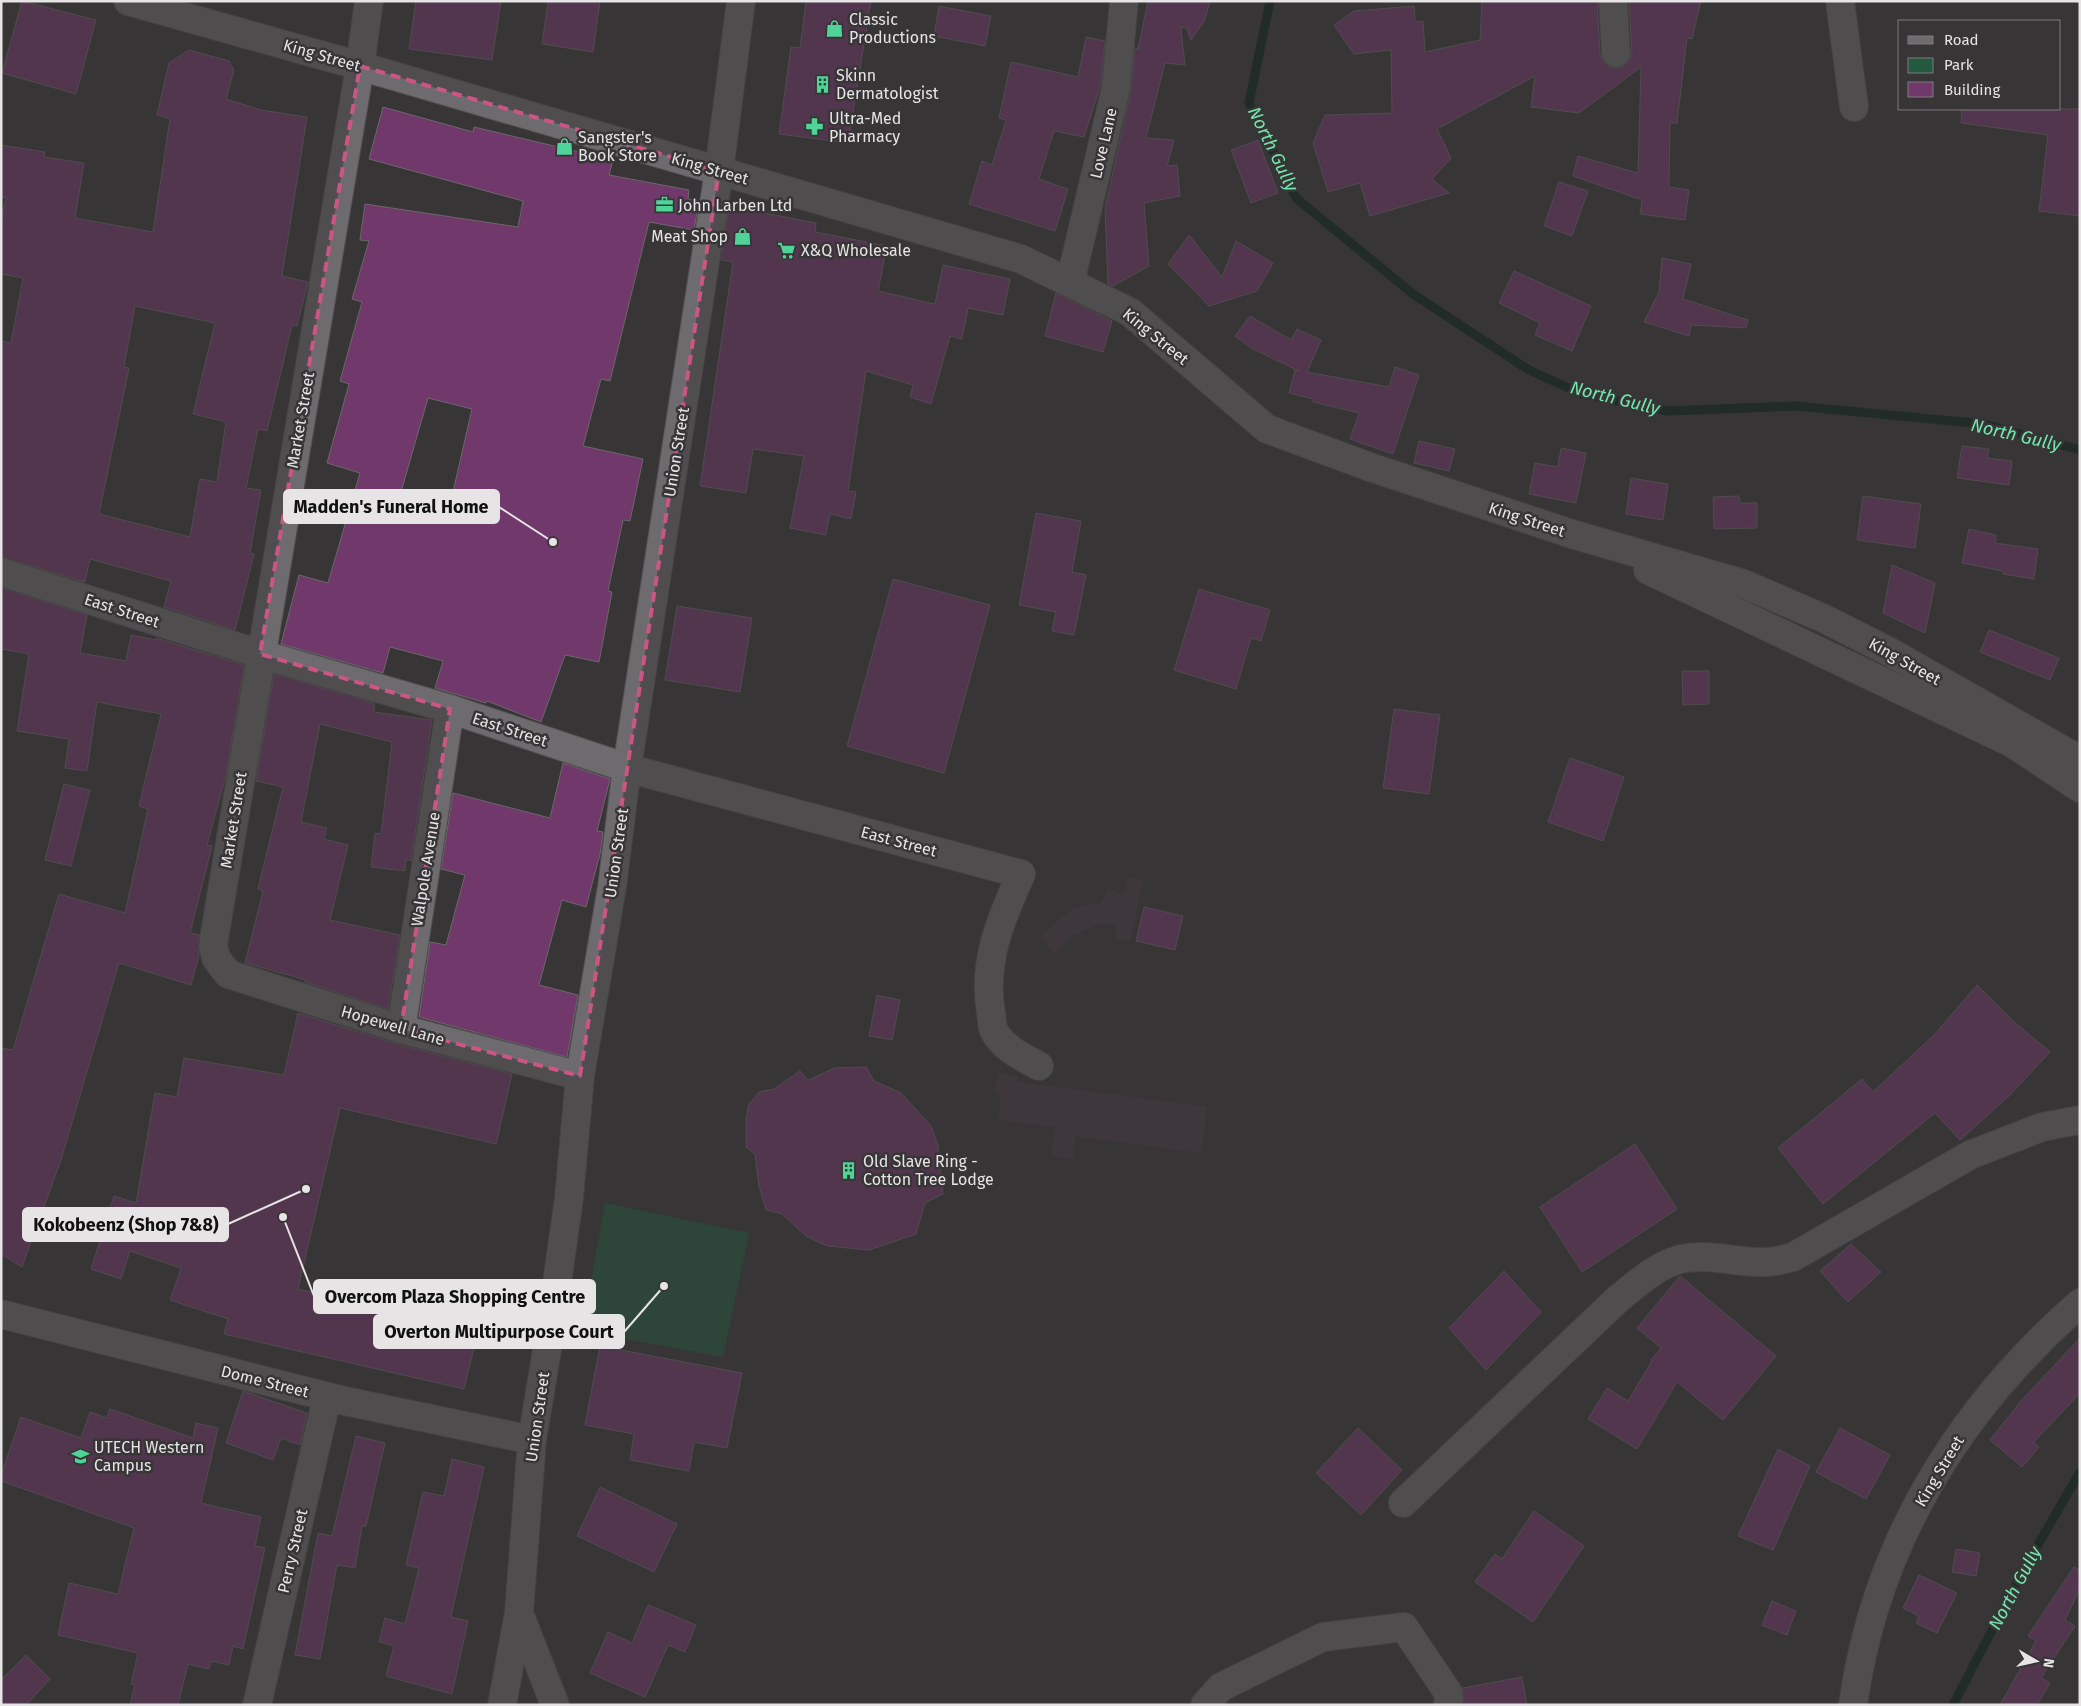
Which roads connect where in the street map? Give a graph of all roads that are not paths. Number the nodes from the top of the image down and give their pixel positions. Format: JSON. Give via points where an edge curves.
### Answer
{"nodes":[{"id":1,"x":128,"y":1,"type":"edge"},
{"id":2,"x":369,"y":1,"type":"edge"},
{"id":3,"x":741,"y":1,"type":"edge"},
{"id":4,"x":1124,"y":1,"type":"edge"},
{"id":5,"x":1613,"y":1,"type":"edge"},
{"id":6,"x":1840,"y":1,"type":"edge"},
{"id":7,"x":1616,"y":53,"type":"dead end"},
{"id":8,"x":360,"y":66,"type":"junction"},
{"id":9,"x":1854,"y":106,"type":"dead end"},
{"id":10,"x":719,"y":171,"type":"junction"},
{"id":11,"x":1070,"y":283,"type":"junction"},
{"id":12,"x":1572,"y":534,"type":"junction"},
{"id":13,"x":1,"y":572,"type":"edge"},
{"id":14,"x":260,"y":654,"type":"junction"},
{"id":15,"x":450,"y":709,"type":"junction"},
{"id":16,"x":2080,"y":760,"type":"edge"},
{"id":17,"x":627,"y":768,"type":"junction"},
{"id":18,"x":2080,"y":788,"type":"edge"},
{"id":19,"x":216,"y":958,"type":"joint"},
{"id":20,"x":401,"y":1029,"type":"junction"},
{"id":21,"x":1039,"y":1066,"type":"dead end"},
{"id":22,"x":580,"y":1076,"type":"junction"},
{"id":23,"x":2080,"y":1120,"type":"edge"},
{"id":24,"x":2080,"y":1303,"type":"edge"},
{"id":25,"x":3,"y":1323,"type":"edge"},
{"id":26,"x":327,"y":1397,"type":"junction"},
{"id":27,"x":532,"y":1440,"type":"junction"},
{"id":28,"x":1403,"y":1503,"type":"dead end"},
{"id":29,"x":519,"y":1614,"type":"junction"},
{"id":30,"x":257,"y":1705,"type":"edge"},
{"id":31,"x":502,"y":1705,"type":"edge"},
{"id":32,"x":554,"y":1705,"type":"edge"},
{"id":33,"x":1205,"y":1705,"type":"edge"},
{"id":34,"x":1448,"y":1705,"type":"edge"},
{"id":35,"x":1853,"y":1705,"type":"edge"}],
"edges":[{"from":1,"to":8,"type":"street","name":"King Street"},
{"from":2,"to":8,"type":"street","name":"Market Street"},
{"from":3,"to":10,"type":"street","name":"Union Street"},
{"from":4,"to":11,"type":"street","name":"Love Lane","via":[[1116,88]]},
{"from":5,"to":7,"type":"street"},
{"from":6,"to":9,"type":"street"},
{"from":8,"to":10,"type":"street","name":"King Street"},
{"from":8,"to":14,"type":"street","name":"Market Street"},
{"from":10,"to":11,"type":"street","name":"King Street","via":[[1021,259]]},
{"from":10,"to":17,"type":"street","name":"Union Street"},
{"from":11,"to":12,"type":"street","name":"King Street","via":[[1130,312],[1267,429]]},
{"from":12,"to":16,"type":"street","name":"King Street","via":[[1744,584],[1825,619],[1890,652]]},
{"from":12,"to":18,"type":"street","via":[[2012,743]]},
{"from":13,"to":14,"type":"street","name":"East Street"},
{"from":14,"to":15,"type":"street","name":"East Street"},
{"from":14,"to":19,"type":"street","name":"Market Street","via":[[213,945]]},
{"from":15,"to":17,"type":"street","name":"East Street"},
{"from":15,"to":20,"type":"street","name":"Walpole Avenue"},
{"from":17,"to":21,"type":"street","name":"East Street","via":[[1021,874],[997,928],[990,955],[988,998],[994,1031],[1012,1051]]},
{"from":17,"to":22,"type":"street","name":"Union Street","via":[[612,887]]},
{"from":19,"to":20,"type":"street","name":"Hopewell Lane","via":[[228,974]]},
{"from":20,"to":22,"type":"street","name":"Hopewell Lane"},
{"from":22,"to":27,"type":"street","name":"Union Street","via":[[569,1198]]},
{"from":23,"to":28,"type":"street","via":[[2042,1128],[1970,1155],[1794,1257],[1776,1262],[1682,1259],[1656,1269],[1619,1298]]},
{"from":24,"to":35,"type":"street","name":"King Street","via":[[2039,1339],[1982,1404],[1928,1483],[1888,1567],[1859,1660]]},
{"from":25,"to":26,"type":"street","name":"Dome Street"},
{"from":26,"to":27,"type":"street","name":"Dome Street"},
{"from":26,"to":30,"type":"street","name":"Perry Street"},
{"from":27,"to":29,"type":"street","name":"Union Street"},
{"from":29,"to":31,"type":"street","name":"Union Street"},
{"from":29,"to":32,"type":"street"},
{"from":33,"to":34,"type":"street","via":[[1221,1687],[1323,1638],[1404,1627],[1449,1694]]}]}
